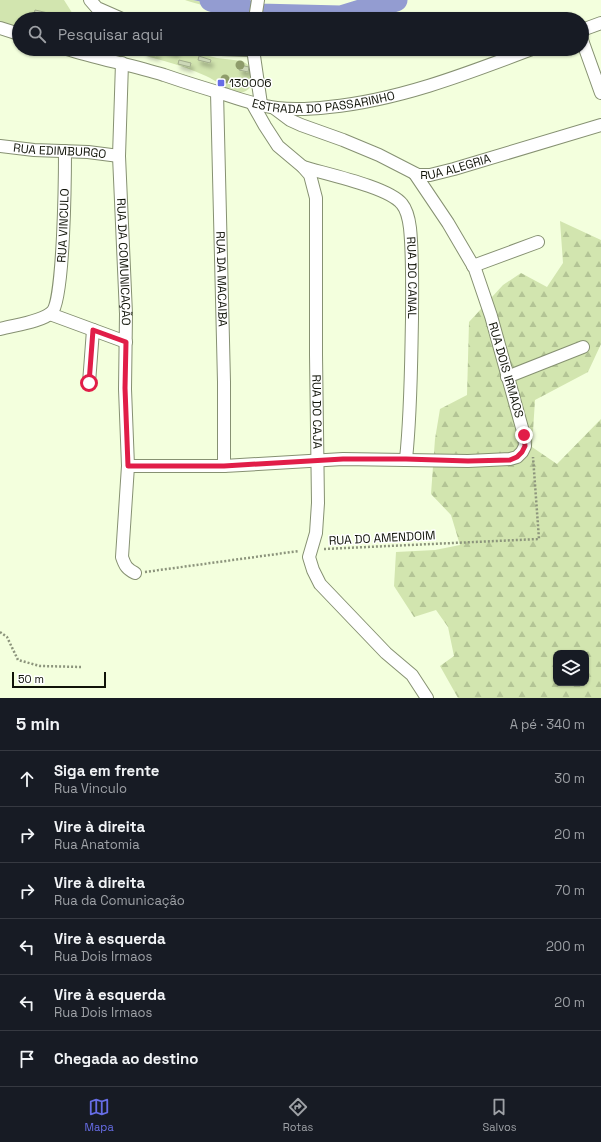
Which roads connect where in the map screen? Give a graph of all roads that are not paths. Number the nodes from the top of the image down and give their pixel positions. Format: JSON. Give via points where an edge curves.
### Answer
{"nodes":[{"id":1,"x":90,"y":0,"type":"edge"},
{"id":2,"x":257,"y":1,"type":"edge"},
{"id":3,"x":106,"y":12,"type":"edge"},
{"id":4,"x":256,"y":12,"type":"edge"},
{"id":5,"x":601,"y":23,"type":"edge"},
{"id":6,"x":589,"y":27,"type":"edge"},
{"id":7,"x":0,"y":28,"type":"edge"},
{"id":8,"x":12,"y":32,"type":"edge"},
{"id":9,"x":94,"y":56,"type":"edge"},
{"id":10,"x":254,"y":56,"type":"edge"},
{"id":11,"x":514,"y":56,"type":"edge"},
{"id":12,"x":588,"y":56,"type":"edge"},
{"id":13,"x":122,"y":63,"type":"junction"},
{"id":14,"x":217,"y":92,"type":"junction"},
{"id":15,"x":601,"y":94,"type":"edge"},
{"id":16,"x":262,"y":105,"type":"junction"},
{"id":17,"x":601,"y":125,"type":"edge"},
{"id":18,"x":0,"y":146,"type":"edge"},
{"id":19,"x":65,"y":151,"type":"junction"},
{"id":20,"x":119,"y":156,"type":"junction"},
{"id":21,"x":303,"y":168,"type":"junction"},
{"id":22,"x":415,"y":174,"type":"junction"},
{"id":23,"x":538,"y":242,"type":"dead end"},
{"id":24,"x":473,"y":266,"type":"junction"},
{"id":25,"x":50,"y":314,"type":"junction"},
{"id":26,"x":0,"y":329,"type":"edge"},
{"id":27,"x":93,"y":330,"type":"junction"},
{"id":28,"x":126,"y":342,"type":"junction"},
{"id":29,"x":583,"y":347,"type":"dead end"},
{"id":30,"x":508,"y":377,"type":"junction"},
{"id":31,"x":89,"y":383,"type":"dead end"},
{"id":32,"x":406,"y":459,"type":"junction"},
{"id":33,"x":317,"y":460,"type":"junction"},
{"id":34,"x":128,"y":466,"type":"junction"},
{"id":35,"x":224,"y":466,"type":"junction"},
{"id":36,"x":135,"y":574,"type":"road end"},
{"id":37,"x":427,"y":698,"type":"edge"}],
"edges":[{"from":1,"to":3,"type":"street","via":[[97,8]]},
{"from":2,"to":4,"type":"street"},
{"from":5,"to":6,"type":"street"},
{"from":7,"to":8,"type":"street"},
{"from":9,"to":13,"type":"street","name":"ESTRADA DO PASSARINHO"},
{"from":10,"to":16,"type":"street"},
{"from":11,"to":16,"type":"street","name":"ESTRADA DO PASSARINHO","via":[[417,90],[364,102],[294,109]]},
{"from":12,"to":15,"type":"street"},
{"from":13,"to":14,"type":"street","name":"ESTRADA DO PASSARINHO"},
{"from":13,"to":20,"type":"street","name":"RUA DA COMUNICAÇÃO"},
{"from":14,"to":16,"type":"street","name":"ESTRADA DO PASSARINHO"},
{"from":14,"to":35,"type":"street","name":"RUA DA MACAIBA"},
{"from":16,"to":21,"type":"street","via":[[265,126],[278,146]]},
{"from":16,"to":22,"type":"street","name":"RUA ALEGRIA","via":[[301,125],[379,155]]},
{"from":17,"to":22,"type":"street","name":"RUA ALEGRIA","via":[[454,169],[430,175]]},
{"from":18,"to":19,"type":"street","name":"RUA EDIMBURGO"},
{"from":19,"to":20,"type":"street","name":"RUA EDIMBURGO"},
{"from":19,"to":25,"type":"street","name":"RUA VINCULO","via":[[64,210],[57,299]]},
{"from":20,"to":28,"type":"street","name":"RUA DA COMUNICAÇÃO"},
{"from":21,"to":32,"type":"street","name":"RUA DO CANAL","via":[[373,188],[395,198],[407,214],[412,276],[410,424]]},
{"from":21,"to":33,"type":"street","name":"RUA DO CAJA","via":[[310,176],[316,198]]},
{"from":22,"to":24,"type":"street","name":"RUA DOIS IRMAOS"},
{"from":23,"to":24,"type":"street"},
{"from":24,"to":30,"type":"street","name":"RUA DOIS IRMAOS","via":[[491,316]]},
{"from":25,"to":26,"type":"street"},
{"from":25,"to":27,"type":"street"},
{"from":27,"to":28,"type":"street"},
{"from":27,"to":31,"type":"street"},
{"from":28,"to":34,"type":"street","name":"RUA DA COMUNICAÇÃO"},
{"from":29,"to":30,"type":"street"},
{"from":30,"to":32,"type":"street","name":"RUA DOIS IRMAOS","via":[[524,435],[525,446],[517,457],[510,460],[468,461]]},
{"from":32,"to":33,"type":"street","name":"RUA DOIS IRMAOS"},
{"from":33,"to":35,"type":"street","name":"RUA DOIS IRMAOS"},
{"from":33,"to":37,"type":"street","name":"RUA DO CAJA","via":[[318,522],[309,557],[313,570],[320,584],[386,653],[412,675]]},
{"from":34,"to":35,"type":"street","name":"RUA DOIS IRMAOS"},
{"from":34,"to":36,"type":"street","name":"RUA DA COMUNICAÇÃO","via":[[122,557],[128,570]]}]}
